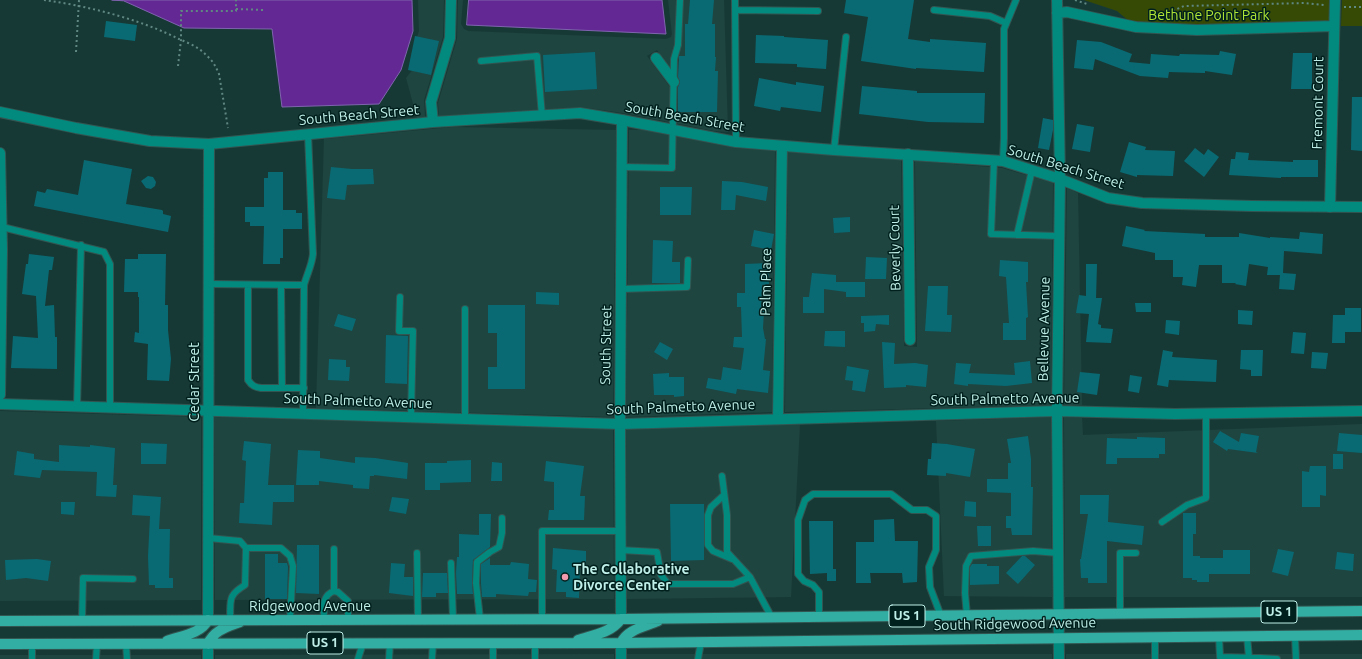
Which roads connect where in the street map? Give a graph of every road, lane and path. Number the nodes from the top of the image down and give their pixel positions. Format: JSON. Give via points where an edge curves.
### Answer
{"nodes":[{"id":1,"x":44,"y":0,"type":"edge"},
{"id":2,"x":79,"y":0,"type":"edge"},
{"id":3,"x":236,"y":0,"type":"edge"},
{"id":4,"x":451,"y":0,"type":"edge"},
{"id":5,"x":680,"y":0,"type":"edge"},
{"id":6,"x":735,"y":0,"type":"edge"},
{"id":7,"x":1016,"y":0,"type":"edge"},
{"id":8,"x":1057,"y":0,"type":"edge"},
{"id":9,"x":1075,"y":0,"type":"edge"},
{"id":10,"x":1335,"y":3,"type":"edge"},
{"id":11,"x":1089,"y":5,"type":"dead end"},
{"id":12,"x":79,"y":7,"type":"junction"},
{"id":13,"x":1362,"y":7,"type":"edge"},
{"id":14,"x":236,"y":9,"type":"junction"},
{"id":15,"x":264,"y":10,"type":"dead end"},
{"id":16,"x":736,"y":10,"type":"junction"},
{"id":17,"x":818,"y":10,"type":"dead end"},
{"id":18,"x":934,"y":10,"type":"dead end"},
{"id":19,"x":1057,"y":13,"type":"junction"},
{"id":20,"x":1153,"y":19,"type":"dead end"},
{"id":21,"x":1006,"y":23,"type":"junction"},
{"id":22,"x":1334,"y":26,"type":"junction"},
{"id":23,"x":846,"y":37,"type":"dead end"},
{"id":24,"x":181,"y":40,"type":"junction"},
{"id":25,"x":76,"y":52,"type":"dead end"},
{"id":26,"x":656,"y":58,"type":"dead end"},
{"id":27,"x":481,"y":61,"type":"dead end"},
{"id":28,"x":178,"y":66,"type":"dead end"},
{"id":29,"x":674,"y":82,"type":"junction"},
{"id":30,"x":0,"y":112,"type":"edge"},
{"id":31,"x":542,"y":116,"type":"junction"},
{"id":32,"x":622,"y":120,"type":"junction"},
{"id":33,"x":433,"y":122,"type":"junction"},
{"id":34,"x":228,"y":128,"type":"dead end"},
{"id":35,"x":673,"y":130,"type":"junction"},
{"id":36,"x":308,"y":134,"type":"junction"},
{"id":37,"x":736,"y":142,"type":"junction"},
{"id":38,"x":209,"y":144,"type":"junction"},
{"id":39,"x":782,"y":146,"type":"junction"},
{"id":40,"x":834,"y":150,"type":"junction"},
{"id":41,"x":0,"y":152,"type":"edge"},
{"id":42,"x":908,"y":154,"type":"junction"},
{"id":43,"x":998,"y":161,"type":"junction"},
{"id":44,"x":0,"y":164,"type":"edge"},
{"id":45,"x":622,"y":167,"type":"junction"},
{"id":46,"x":1032,"y":170,"type":"junction"},
{"id":47,"x":1060,"y":179,"type":"junction"},
{"id":48,"x":1330,"y":207,"type":"junction"},
{"id":49,"x":1362,"y":207,"type":"edge"},
{"id":50,"x":2,"y":227,"type":"junction"},
{"id":51,"x":1017,"y":235,"type":"junction"},
{"id":52,"x":1059,"y":236,"type":"junction"},
{"id":53,"x":81,"y":245,"type":"junction"},
{"id":54,"x":1,"y":250,"type":"edge"},
{"id":55,"x":688,"y":260,"type":"dead end"},
{"id":56,"x":209,"y":284,"type":"junction"},
{"id":57,"x":248,"y":285,"type":"junction"},
{"id":58,"x":280,"y":285,"type":"junction"},
{"id":59,"x":304,"y":285,"type":"junction"},
{"id":60,"x":621,"y":289,"type":"junction"},
{"id":61,"x":400,"y":297,"type":"dead end"},
{"id":62,"x":465,"y":309,"type":"dead end"},
{"id":63,"x":910,"y":340,"type":"dead end"},
{"id":64,"x":282,"y":388,"type":"junction"},
{"id":65,"x":304,"y":388,"type":"junction"},
{"id":66,"x":0,"y":395,"type":"edge"},
{"id":67,"x":0,"y":404,"type":"edge"},
{"id":68,"x":78,"y":407,"type":"junction"},
{"id":69,"x":110,"y":408,"type":"junction"},
{"id":70,"x":208,"y":411,"type":"junction"},
{"id":71,"x":1058,"y":411,"type":"junction"},
{"id":72,"x":1362,"y":411,"type":"edge"},
{"id":73,"x":1206,"y":413,"type":"junction"},
{"id":74,"x":303,"y":414,"type":"junction"},
{"id":75,"x":410,"y":417,"type":"junction"},
{"id":76,"x":778,"y":418,"type":"junction"},
{"id":77,"x":465,"y":419,"type":"junction"},
{"id":78,"x":620,"y":424,"type":"junction"},
{"id":79,"x":722,"y":476,"type":"dead end"},
{"id":80,"x":724,"y":495,"type":"junction"},
{"id":81,"x":502,"y":518,"type":"dead end"},
{"id":82,"x":1162,"y":522,"type":"dead end"},
{"id":83,"x":620,"y":531,"type":"junction"},
{"id":84,"x":208,"y":538,"type":"junction"},
{"id":85,"x":246,"y":548,"type":"junction"},
{"id":86,"x":334,"y":549,"type":"dead end"},
{"id":87,"x":620,"y":550,"type":"junction"},
{"id":88,"x":417,"y":553,"type":"dead end"},
{"id":89,"x":1058,"y":553,"type":"junction"},
{"id":90,"x":1136,"y":553,"type":"dead end"},
{"id":91,"x":734,"y":559,"type":"junction"},
{"id":92,"x":451,"y":562,"type":"dead end"},
{"id":93,"x":750,"y":577,"type":"junction"},
{"id":94,"x":133,"y":579,"type":"dead end"},
{"id":95,"x":334,"y":591,"type":"junction"},
{"id":96,"x":1362,"y":611,"type":"edge"},
{"id":97,"x":1120,"y":614,"type":"junction"},
{"id":98,"x":1058,"y":615,"type":"junction"},
{"id":99,"x":941,"y":616,"type":"junction"},
{"id":100,"x":967,"y":616,"type":"junction"},
{"id":101,"x":819,"y":617,"type":"junction"},
{"id":102,"x":665,"y":618,"type":"junction"},
{"id":103,"x":772,"y":618,"type":"junction"},
{"id":104,"x":480,"y":619,"type":"junction"},
{"id":105,"x":542,"y":619,"type":"junction"},
{"id":106,"x":621,"y":619,"type":"junction"},
{"id":107,"x":82,"y":620,"type":"junction"},
{"id":108,"x":208,"y":620,"type":"junction"},
{"id":109,"x":230,"y":620,"type":"junction"},
{"id":110,"x":243,"y":620,"type":"junction"},
{"id":111,"x":290,"y":620,"type":"junction"},
{"id":112,"x":324,"y":620,"type":"junction"},
{"id":113,"x":348,"y":620,"type":"junction"},
{"id":114,"x":418,"y":620,"type":"junction"},
{"id":115,"x":452,"y":620,"type":"junction"},
{"id":116,"x":0,"y":621,"type":"edge"},
{"id":117,"x":1362,"y":635,"type":"edge"},
{"id":118,"x":1219,"y":636,"type":"junction"},
{"id":119,"x":1247,"y":636,"type":"junction"},
{"id":120,"x":1295,"y":636,"type":"junction"},
{"id":121,"x":1155,"y":637,"type":"junction"},
{"id":122,"x":1059,"y":638,"type":"junction"},
{"id":123,"x":701,"y":642,"type":"junction"},
{"id":124,"x":363,"y":643,"type":"junction"},
{"id":125,"x":390,"y":643,"type":"junction"},
{"id":126,"x":433,"y":643,"type":"junction"},
{"id":127,"x":493,"y":643,"type":"junction"},
{"id":128,"x":535,"y":643,"type":"junction"},
{"id":129,"x":568,"y":643,"type":"junction"},
{"id":130,"x":621,"y":643,"type":"junction"},
{"id":131,"x":0,"y":644,"type":"edge"},
{"id":132,"x":32,"y":644,"type":"junction"},
{"id":133,"x":96,"y":644,"type":"junction"},
{"id":134,"x":126,"y":644,"type":"junction"},
{"id":135,"x":157,"y":644,"type":"junction"},
{"id":136,"x":208,"y":644,"type":"junction"},
{"id":137,"x":1249,"y":658,"type":"junction"},
{"id":138,"x":1260,"y":658,"type":"edge"},
{"id":139,"x":32,"y":659,"type":"edge"},
{"id":140,"x":96,"y":659,"type":"edge"},
{"id":141,"x":127,"y":659,"type":"edge"},
{"id":142,"x":208,"y":659,"type":"edge"},
{"id":143,"x":358,"y":659,"type":"edge"},
{"id":144,"x":389,"y":659,"type":"edge"},
{"id":145,"x":432,"y":659,"type":"edge"},
{"id":146,"x":493,"y":659,"type":"edge"},
{"id":147,"x":535,"y":659,"type":"edge"},
{"id":148,"x":621,"y":659,"type":"edge"},
{"id":149,"x":698,"y":659,"type":"edge"},
{"id":150,"x":1059,"y":659,"type":"edge"},
{"id":151,"x":1156,"y":659,"type":"edge"},
{"id":152,"x":1277,"y":659,"type":"edge"},
{"id":153,"x":1296,"y":659,"type":"edge"}],
"edges":[{"from":1,"to":12,"type":"path"},
{"from":2,"to":12,"type":"path"},
{"from":3,"to":14,"type":"path"},
{"from":4,"to":33,"type":"street","via":[[450,38],[431,102]]},
{"from":5,"to":29,"type":"lane"},
{"from":6,"to":16,"type":"lane"},
{"from":7,"to":21,"type":"lane"},
{"from":8,"to":19,"type":"street","name":"Bellevue Avenue"},
{"from":9,"to":11,"type":"path"},
{"from":10,"to":13,"type":"path"},
{"from":10,"to":20,"type":"path","via":[[1184,6]]},
{"from":10,"to":22,"type":"street","name":"Fremont Court"},
{"from":12,"to":24,"type":"path","via":[[136,21]]},
{"from":12,"to":25,"type":"path"},
{"from":14,"to":15,"type":"path"},
{"from":14,"to":24,"type":"path","via":[[181,11]]},
{"from":16,"to":17,"type":"lane"},
{"from":16,"to":37,"type":"lane"},
{"from":18,"to":21,"type":"lane","via":[[990,16]]},
{"from":19,"to":22,"type":"street","via":[[1067,12],[1136,27],[1198,30]]},
{"from":19,"to":47,"type":"street","name":"Bellevue Avenue"},
{"from":21,"to":43,"type":"lane","via":[[1004,138]]},
{"from":22,"to":48,"type":"street","name":"Fremont Court"},
{"from":23,"to":40,"type":"lane"},
{"from":24,"to":28,"type":"path"},
{"from":24,"to":34,"type":"path","via":[[207,55],[216,66]]},
{"from":26,"to":29,"type":"street"},
{"from":27,"to":31,"type":"lane","via":[[537,56]]},
{"from":29,"to":35,"type":"lane"},
{"from":30,"to":38,"type":"street","name":"South Beach Street","via":[[150,141]]},
{"from":31,"to":32,"type":"street","name":"South Beach Street","via":[[580,113]]},
{"from":31,"to":33,"type":"street","name":"South Beach Street"},
{"from":32,"to":35,"type":"street","name":"South Beach Street"},
{"from":32,"to":45,"type":"street","name":"South Street"},
{"from":33,"to":36,"type":"street","name":"South Beach Street"},
{"from":35,"to":37,"type":"street","name":"South Beach Street"},
{"from":35,"to":45,"type":"lane","via":[[672,168]]},
{"from":36,"to":38,"type":"street","name":"South Beach Street"},
{"from":36,"to":59,"type":"lane","via":[[313,254],[312,265]]},
{"from":37,"to":39,"type":"street","name":"South Beach Street"},
{"from":38,"to":56,"type":"street","name":"Cedar Street"},
{"from":39,"to":40,"type":"street","name":"South Beach Street"},
{"from":39,"to":76,"type":"street","name":"Palm Place"},
{"from":40,"to":42,"type":"street","name":"South Beach Street"},
{"from":41,"to":44,"type":"street"},
{"from":42,"to":43,"type":"street","name":"South Beach Street"},
{"from":42,"to":63,"type":"street","name":"Beverly Court"},
{"from":43,"to":46,"type":"street","name":"South Beach Street"},
{"from":43,"to":51,"type":"lane","via":[[991,234]]},
{"from":44,"to":50,"type":"street"},
{"from":45,"to":60,"type":"street","name":"South Street"},
{"from":46,"to":47,"type":"street","name":"South Beach Street"},
{"from":46,"to":51,"type":"lane"},
{"from":47,"to":48,"type":"street","name":"South Beach Street","via":[[1108,198],[1142,202]]},
{"from":47,"to":52,"type":"street","name":"Bellevue Avenue"},
{"from":48,"to":49,"type":"street","name":"South Beach Street"},
{"from":50,"to":53,"type":"lane"},
{"from":50,"to":54,"type":"street"},
{"from":51,"to":52,"type":"lane"},
{"from":52,"to":71,"type":"street","name":"Bellevue Avenue"},
{"from":53,"to":68,"type":"lane"},
{"from":53,"to":69,"type":"lane","via":[[104,252],[110,264]]},
{"from":54,"to":66,"type":"street"},
{"from":55,"to":60,"type":"lane","via":[[687,287]]},
{"from":56,"to":57,"type":"lane"},
{"from":56,"to":70,"type":"street","name":"Cedar Street"},
{"from":57,"to":58,"type":"lane"},
{"from":57,"to":64,"type":"lane","via":[[248,380],[255,387]]},
{"from":58,"to":59,"type":"lane"},
{"from":58,"to":64,"type":"lane"},
{"from":59,"to":65,"type":"lane"},
{"from":60,"to":78,"type":"street","name":"South Street"},
{"from":61,"to":75,"type":"lane","via":[[399,331],[413,331]]},
{"from":62,"to":77,"type":"lane"},
{"from":64,"to":65,"type":"lane"},
{"from":65,"to":74,"type":"lane"},
{"from":67,"to":68,"type":"street","name":"South Palmetto Avenue"},
{"from":68,"to":69,"type":"street","name":"South Palmetto Avenue"},
{"from":69,"to":70,"type":"street","name":"South Palmetto Avenue"},
{"from":70,"to":74,"type":"street","name":"South Palmetto Avenue"},
{"from":70,"to":84,"type":"street","name":"Cedar Street"},
{"from":71,"to":73,"type":"street","name":"South Palmetto Avenue"},
{"from":71,"to":76,"type":"street","name":"South Palmetto Avenue"},
{"from":71,"to":89,"type":"street","name":"Bellevue Avenue"},
{"from":72,"to":73,"type":"street","name":"South Palmetto Avenue"},
{"from":73,"to":82,"type":"lane","via":[[1206,498],[1187,504]]},
{"from":74,"to":75,"type":"street","name":"South Palmetto Avenue"},
{"from":75,"to":77,"type":"street","name":"South Palmetto Avenue"},
{"from":76,"to":78,"type":"street","name":"South Palmetto Avenue"},
{"from":77,"to":78,"type":"street","name":"South Palmetto Avenue"},
{"from":78,"to":83,"type":"street","name":"South Street"},
{"from":79,"to":80,"type":"lane"},
{"from":80,"to":91,"type":"lane","via":[[727,552]]},
{"from":80,"to":91,"type":"lane","via":[[711,507],[708,515],[708,545],[713,551]]},
{"from":81,"to":104,"type":"lane","via":[[499,547],[477,562],[476,583]]},
{"from":83,"to":87,"type":"street","name":"South Street"},
{"from":83,"to":105,"type":"lane","via":[[542,532]]},
{"from":84,"to":85,"type":"lane","via":[[240,540]]},
{"from":84,"to":108,"type":"street","name":"Cedar Street"},
{"from":85,"to":109,"type":"lane","via":[[244,584],[231,596]]},
{"from":85,"to":111,"type":"lane","via":[[281,548],[290,556],[293,566]]},
{"from":86,"to":95,"type":"lane"},
{"from":87,"to":93,"type":"lane","via":[[657,552],[660,575],[668,584],[733,584]]},
{"from":87,"to":106,"type":"street","name":"South Street"},
{"from":88,"to":114,"type":"lane"},
{"from":89,"to":98,"type":"street","name":"Bellevue Avenue"},
{"from":89,"to":100,"type":"lane","via":[[1033,551],[971,556],[966,566]]},
{"from":90,"to":97,"type":"lane","via":[[1120,553]]},
{"from":91,"to":93,"type":"lane"},
{"from":92,"to":115,"type":"lane"},
{"from":93,"to":103,"type":"lane"},
{"from":94,"to":107,"type":"lane","via":[[82,578]]},
{"from":95,"to":112,"type":"lane","via":[[324,600]]},
{"from":95,"to":113,"type":"lane","via":[[348,601]]},
{"from":96,"to":97,"type":"main road","name":"South Ridgewood Avenue","number":"US 1"},
{"from":97,"to":98,"type":"main road","name":"South Ridgewood Avenue","number":"US 1"},
{"from":98,"to":100,"type":"main road","name":"South Ridgewood Avenue","number":"US 1"},
{"from":98,"to":122,"type":"street","name":"Bellevue Avenue"},
{"from":99,"to":100,"type":"main road","name":"South Ridgewood Avenue","number":"US 1"},
{"from":99,"to":101,"type":"main road","name":"South Ridgewood Avenue","number":"US 1"},
{"from":99,"to":101,"type":"lane","via":[[930,587],[929,567],[936,550],[936,516],[927,510],[912,510],[891,494],[813,494],[805,500],[798,520],[798,574],[819,592]]},
{"from":101,"to":103,"type":"main road","name":"South Ridgewood Avenue","number":"US 1"},
{"from":102,"to":103,"type":"main road","name":"South Ridgewood Avenue","number":"US 1"},
{"from":102,"to":106,"type":"main road","name":"South Ridgewood Avenue","number":"US 1"},
{"from":102,"to":130,"type":"main road","via":[[630,632],[624,636]]},
{"from":104,"to":105,"type":"main road","name":"Ridgewood Avenue","number":"US 1"},
{"from":104,"to":115,"type":"main road","name":"Ridgewood Avenue","number":"US 1"},
{"from":105,"to":106,"type":"main road","name":"Ridgewood Avenue","number":"US 1"},
{"from":106,"to":129,"type":"main road","via":[[609,630]]},
{"from":107,"to":108,"type":"main road","name":"Ridgewood Avenue","number":"US 1"},
{"from":107,"to":116,"type":"main road","name":"Ridgewood Avenue","number":"US 1"},
{"from":108,"to":109,"type":"main road","name":"Ridgewood Avenue","number":"US 1"},
{"from":108,"to":135,"type":"main road","via":[[200,630]]},
{"from":109,"to":110,"type":"main road","name":"Ridgewood Avenue","number":"US 1"},
{"from":110,"to":111,"type":"main road","name":"Ridgewood Avenue","number":"US 1"},
{"from":110,"to":136,"type":"main road","via":[[217,632]]},
{"from":111,"to":112,"type":"main road","name":"Ridgewood Avenue","number":"US 1"},
{"from":112,"to":113,"type":"main road","name":"Ridgewood Avenue","number":"US 1"},
{"from":113,"to":114,"type":"main road","name":"Ridgewood Avenue","number":"US 1"},
{"from":114,"to":115,"type":"main road","name":"Ridgewood Avenue","number":"US 1"},
{"from":117,"to":120,"type":"main road","name":"South Ridgewood Avenue","number":"US 1"},
{"from":118,"to":119,"type":"main road","name":"South Ridgewood Avenue","number":"US 1"},
{"from":118,"to":121,"type":"main road","name":"South Ridgewood Avenue","number":"US 1"},
{"from":118,"to":137,"type":"lane","via":[[1220,657]]},
{"from":119,"to":120,"type":"main road","name":"South Ridgewood Avenue","number":"US 1"},
{"from":119,"to":137,"type":"lane"},
{"from":120,"to":153,"type":"lane"},
{"from":121,"to":122,"type":"main road","name":"South Ridgewood Avenue","number":"US 1"},
{"from":121,"to":151,"type":"lane"},
{"from":122,"to":123,"type":"main road","name":"South Ridgewood Avenue","number":"US 1"},
{"from":122,"to":150,"type":"street","name":"Bellevue Avenue"},
{"from":123,"to":130,"type":"main road","name":"South Ridgewood Avenue","number":"US 1"},
{"from":123,"to":149,"type":"lane"},
{"from":124,"to":125,"type":"main road","number":"US 1"},
{"from":124,"to":136,"type":"main road","number":"US 1"},
{"from":124,"to":143,"type":"lane"},
{"from":125,"to":126,"type":"main road","number":"US 1"},
{"from":125,"to":144,"type":"lane"},
{"from":126,"to":127,"type":"main road","number":"US 1"},
{"from":126,"to":145,"type":"lane"},
{"from":127,"to":128,"type":"main road","number":"US 1"},
{"from":127,"to":146,"type":"lane"},
{"from":128,"to":129,"type":"main road","number":"US 1"},
{"from":128,"to":147,"type":"lane"},
{"from":129,"to":130,"type":"main road","number":"US 1"},
{"from":130,"to":148,"type":"street"},
{"from":131,"to":132,"type":"main road","number":"US 1"},
{"from":132,"to":133,"type":"main road","number":"US 1"},
{"from":132,"to":139,"type":"lane"},
{"from":133,"to":134,"type":"main road","number":"US 1"},
{"from":133,"to":140,"type":"lane"},
{"from":134,"to":135,"type":"main road","number":"US 1"},
{"from":134,"to":141,"type":"lane"},
{"from":135,"to":136,"type":"main road","number":"US 1"},
{"from":136,"to":142,"type":"street"},
{"from":137,"to":138,"type":"lane"},
{"from":138,"to":152,"type":"lane"}]}
